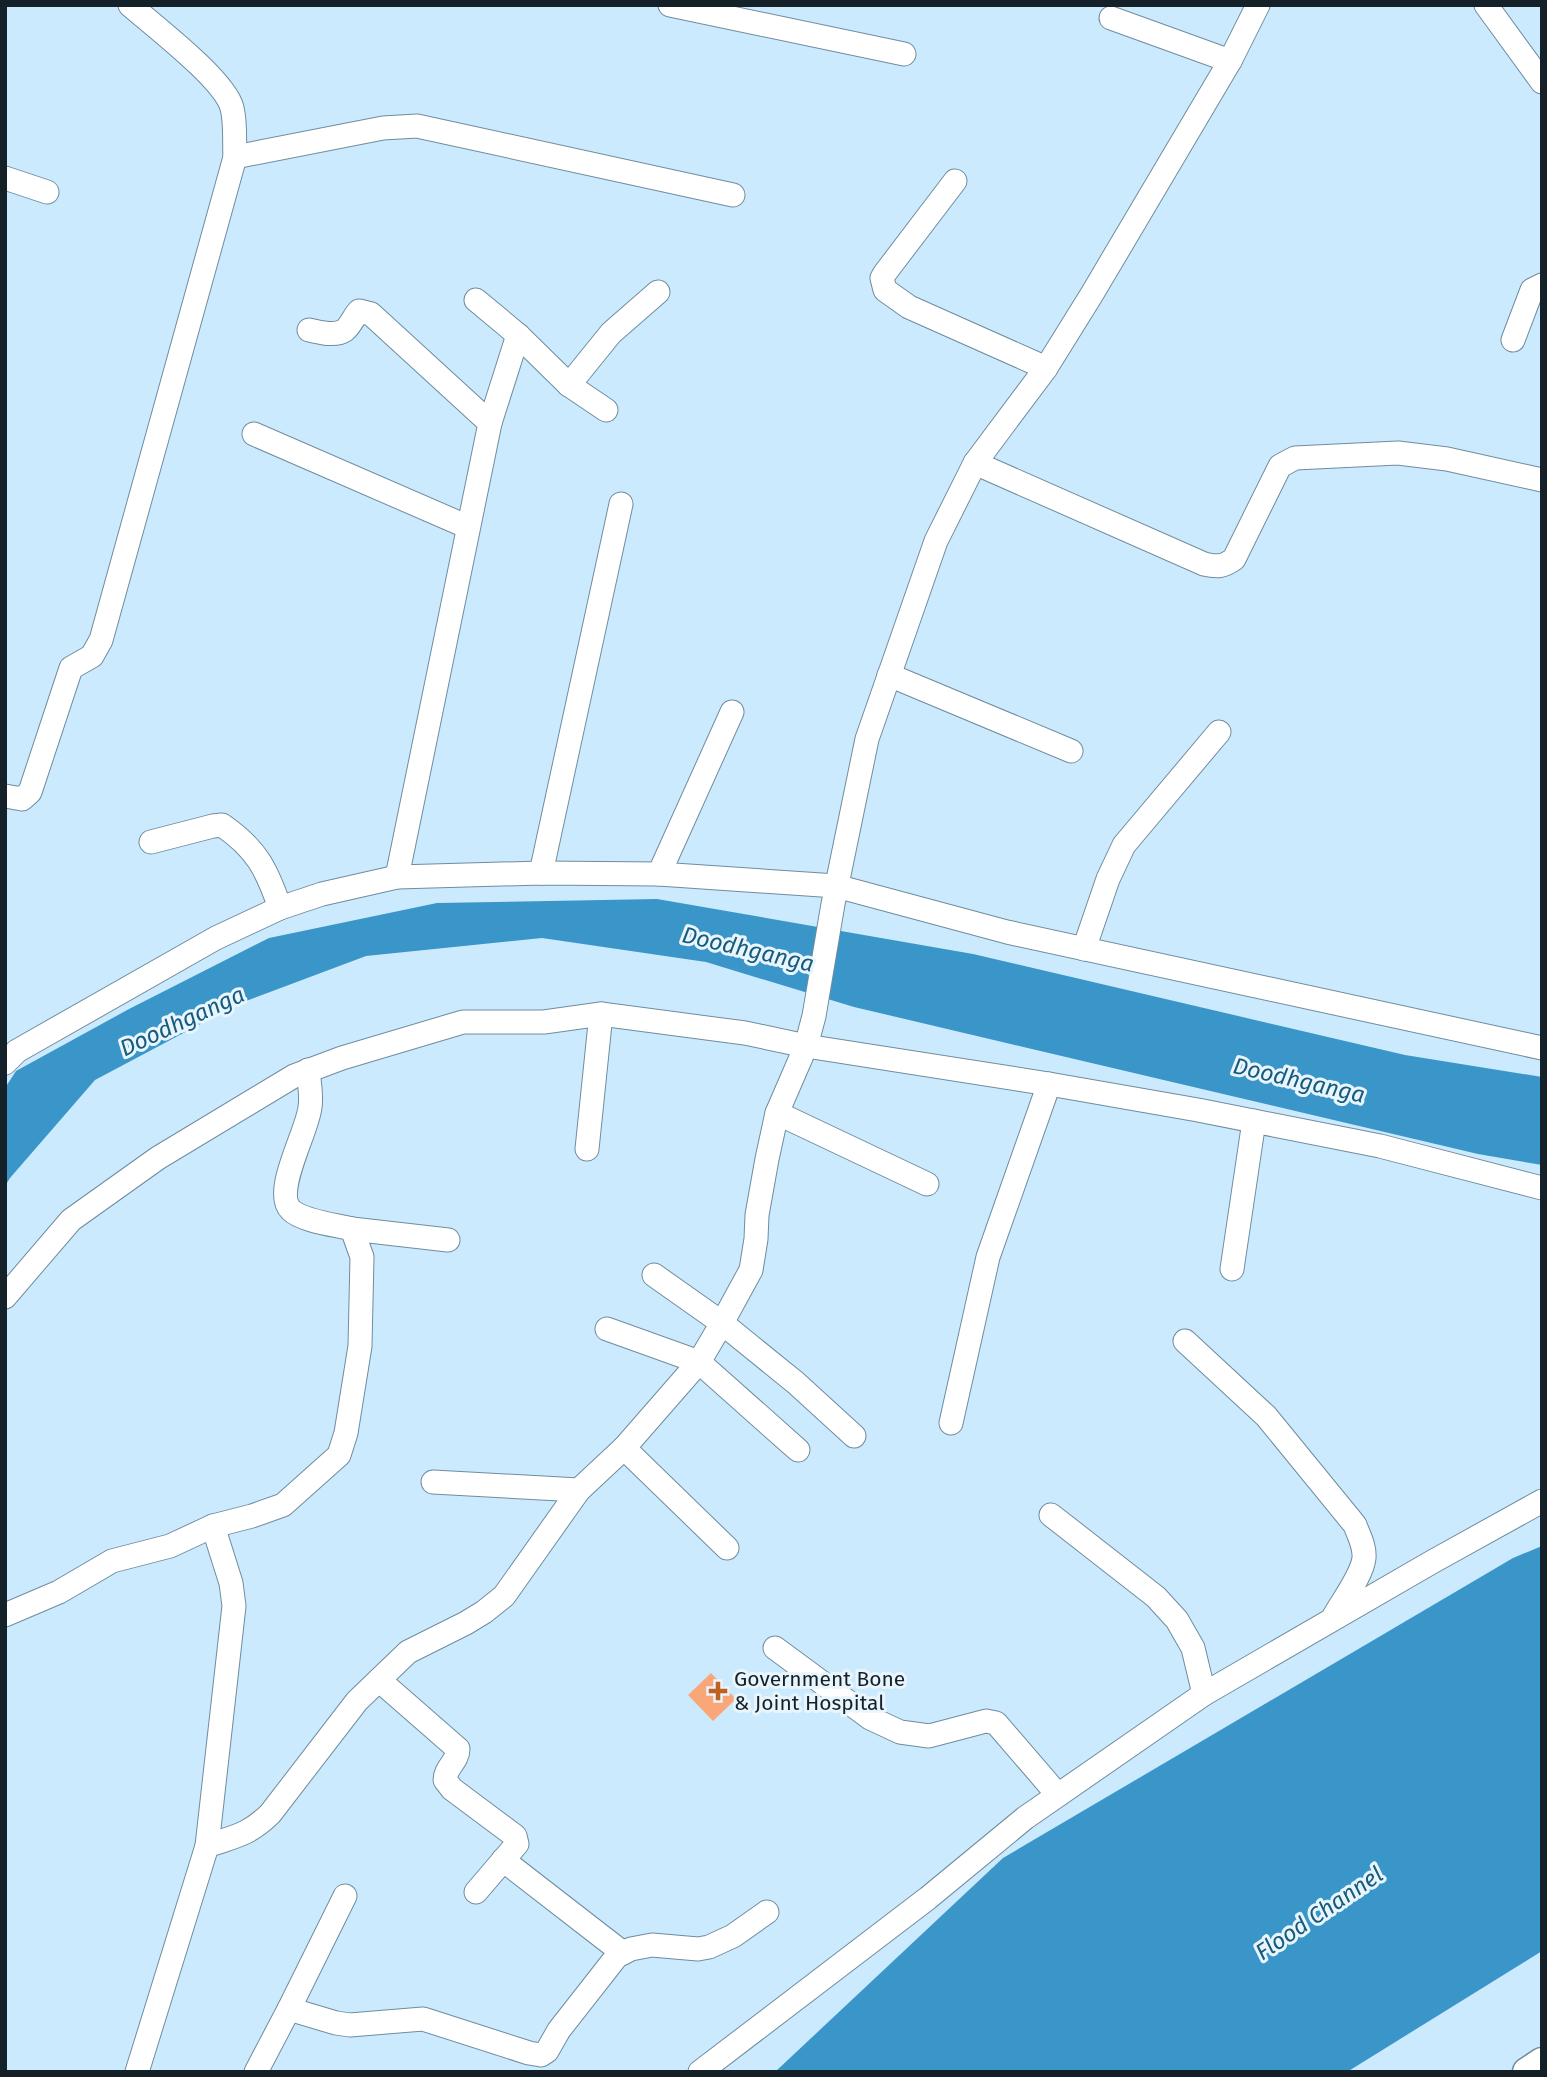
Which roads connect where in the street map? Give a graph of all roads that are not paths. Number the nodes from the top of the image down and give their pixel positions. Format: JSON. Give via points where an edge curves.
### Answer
{"nodes":[{"id":1,"x":130,"y":5,"type":"edge"},
{"id":2,"x":670,"y":5,"type":"edge"},
{"id":3,"x":1258,"y":5,"type":"edge"},
{"id":4,"x":1486,"y":5,"type":"edge"},
{"id":5,"x":1111,"y":18,"type":"dead end"},
{"id":6,"x":904,"y":54,"type":"dead end"},
{"id":7,"x":1230,"y":61,"type":"junction"},
{"id":8,"x":1542,"y":82,"type":"edge"},
{"id":9,"x":235,"y":157,"type":"junction"},
{"id":10,"x":5,"y":178,"type":"edge"},
{"id":11,"x":955,"y":181,"type":"dead end"},
{"id":12,"x":47,"y":192,"type":"dead end"},
{"id":13,"x":733,"y":194,"type":"dead end"},
{"id":14,"x":1542,"y":285,"type":"edge"},
{"id":15,"x":658,"y":292,"type":"dead end"},
{"id":16,"x":476,"y":300,"type":"dead end"},
{"id":17,"x":309,"y":330,"type":"dead end"},
{"id":18,"x":518,"y":335,"type":"junction"},
{"id":19,"x":1513,"y":340,"type":"dead end"},
{"id":20,"x":1046,"y":368,"type":"junction"},
{"id":21,"x":569,"y":385,"type":"junction"},
{"id":22,"x":606,"y":410,"type":"dead end"},
{"id":23,"x":490,"y":423,"type":"junction"},
{"id":24,"x":254,"y":434,"type":"dead end"},
{"id":25,"x":975,"y":463,"type":"junction"},
{"id":26,"x":1542,"y":480,"type":"edge"},
{"id":27,"x":621,"y":504,"type":"dead end"},
{"id":28,"x":468,"y":527,"type":"junction"},
{"id":29,"x":889,"y":675,"type":"junction"},
{"id":30,"x":732,"y":712,"type":"dead end"},
{"id":31,"x":1219,"y":732,"type":"dead end"},
{"id":32,"x":1071,"y":751,"type":"dead end"},
{"id":33,"x":5,"y":796,"type":"edge"},
{"id":34,"x":151,"y":842,"type":"dead end"},
{"id":35,"x":541,"y":873,"type":"junction"},
{"id":36,"x":659,"y":874,"type":"junction"},
{"id":37,"x":397,"y":877,"type":"junction"},
{"id":38,"x":835,"y":895,"type":"junction"},
{"id":39,"x":280,"y":908,"type":"junction"},
{"id":40,"x":1084,"y":949,"type":"junction"},
{"id":41,"x":601,"y":1014,"type":"junction"},
{"id":42,"x":806,"y":1046,"type":"junction"},
{"id":43,"x":1542,"y":1048,"type":"edge"},
{"id":44,"x":5,"y":1063,"type":"edge"},
{"id":45,"x":308,"y":1070,"type":"junction"},
{"id":46,"x":1049,"y":1084,"type":"junction"},
{"id":47,"x":777,"y":1113,"type":"junction"},
{"id":48,"x":1254,"y":1121,"type":"junction"},
{"id":49,"x":587,"y":1149,"type":"dead end"},
{"id":50,"x":926,"y":1184,"type":"dead end"},
{"id":51,"x":1542,"y":1188,"type":"edge"},
{"id":52,"x":352,"y":1229,"type":"junction"},
{"id":53,"x":448,"y":1240,"type":"dead end"},
{"id":54,"x":1232,"y":1269,"type":"dead end"},
{"id":55,"x":654,"y":1275,"type":"dead end"},
{"id":56,"x":5,"y":1297,"type":"edge"},
{"id":57,"x":722,"y":1323,"type":"junction"},
{"id":58,"x":607,"y":1329,"type":"dead end"},
{"id":59,"x":1185,"y":1341,"type":"dead end"},
{"id":60,"x":699,"y":1362,"type":"junction"},
{"id":61,"x":951,"y":1423,"type":"dead end"},
{"id":62,"x":854,"y":1436,"type":"dead end"},
{"id":63,"x":624,"y":1448,"type":"junction"},
{"id":64,"x":798,"y":1450,"type":"dead end"},
{"id":65,"x":433,"y":1482,"type":"dead end"},
{"id":66,"x":579,"y":1490,"type":"junction"},
{"id":67,"x":1542,"y":1501,"type":"edge"},
{"id":68,"x":1051,"y":1515,"type":"dead end"},
{"id":69,"x":213,"y":1526,"type":"junction"},
{"id":70,"x":727,"y":1548,"type":"dead end"},
{"id":71,"x":5,"y":1615,"type":"edge"},
{"id":72,"x":1331,"y":1620,"type":"junction"},
{"id":73,"x":775,"y":1648,"type":"dead end"},
{"id":74,"x":379,"y":1680,"type":"junction"},
{"id":75,"x":1204,"y":1694,"type":"junction"},
{"id":76,"x":1058,"y":1795,"type":"junction"},
{"id":77,"x":206,"y":1846,"type":"junction"},
{"id":78,"x":503,"y":1860,"type":"junction"},
{"id":79,"x":476,"y":1892,"type":"dead end"},
{"id":80,"x":345,"y":1896,"type":"dead end"},
{"id":81,"x":767,"y":1912,"type":"dead end"},
{"id":82,"x":623,"y":1953,"type":"junction"},
{"id":83,"x":289,"y":2009,"type":"junction"},
{"id":84,"x":1542,"y":2062,"type":"edge"},
{"id":85,"x":137,"y":2072,"type":"edge"},
{"id":86,"x":256,"y":2072,"type":"edge"},
{"id":87,"x":700,"y":2072,"type":"edge"},
{"id":88,"x":1527,"y":2072,"type":"edge"}],
"edges":[{"from":1,"to":9,"type":"street","via":[[225,93],[233,109]]},
{"from":2,"to":6,"type":"street"},
{"from":3,"to":7,"type":"street"},
{"from":4,"to":8,"type":"street"},
{"from":5,"to":7,"type":"street"},
{"from":7,"to":20,"type":"street"},
{"from":9,"to":13,"type":"street","via":[[383,128],[417,126]]},
{"from":9,"to":33,"type":"street","via":[[100,640],[92,656],[71,668],[30,792],[22,799]]},
{"from":10,"to":12,"type":"street"},
{"from":11,"to":20,"type":"street","via":[[885,272],[885,290],[909,307]]},
{"from":14,"to":19,"type":"street","via":[[1532,290]]},
{"from":15,"to":21,"type":"street","via":[[611,334]]},
{"from":16,"to":18,"type":"street"},
{"from":17,"to":23,"type":"street","via":[[337,333],[345,330],[359,311],[371,314]]},
{"from":18,"to":21,"type":"street"},
{"from":18,"to":23,"type":"street"},
{"from":20,"to":25,"type":"street"},
{"from":21,"to":22,"type":"street"},
{"from":23,"to":28,"type":"street"},
{"from":24,"to":28,"type":"street"},
{"from":25,"to":26,"type":"street","via":[[1216,567],[1234,558],[1280,466],[1295,457],[1398,453]]},
{"from":25,"to":29,"type":"street","via":[[936,541]]},
{"from":27,"to":35,"type":"street"},
{"from":28,"to":37,"type":"street"},
{"from":29,"to":32,"type":"street"},
{"from":29,"to":38,"type":"street","via":[[867,739]]},
{"from":30,"to":36,"type":"street"},
{"from":31,"to":40,"type":"street","via":[[1125,845],[1108,878]]},
{"from":34,"to":39,"type":"street","via":[[222,825],[262,864]]},
{"from":35,"to":36,"type":"street"},
{"from":35,"to":37,"type":"street"},
{"from":36,"to":38,"type":"street"},
{"from":37,"to":39,"type":"street"},
{"from":38,"to":40,"type":"street"},
{"from":38,"to":42,"type":"street"},
{"from":39,"to":44,"type":"street","via":[[216,938],[17,1051]]},
{"from":40,"to":43,"type":"street"},
{"from":41,"to":42,"type":"street"},
{"from":41,"to":45,"type":"street","via":[[544,1022],[463,1022]]},
{"from":41,"to":49,"type":"street"},
{"from":42,"to":46,"type":"street"},
{"from":42,"to":47,"type":"street"},
{"from":45,"to":52,"type":"street","via":[[310,1108],[285,1187],[285,1202],[304,1217]]},
{"from":45,"to":56,"type":"street","via":[[158,1158],[71,1220]]},
{"from":46,"to":48,"type":"street"},
{"from":46,"to":61,"type":"street","via":[[988,1257]]},
{"from":47,"to":50,"type":"street"},
{"from":47,"to":57,"type":"street","via":[[751,1270]]},
{"from":48,"to":51,"type":"street","via":[[1380,1146]]},
{"from":48,"to":54,"type":"street"},
{"from":52,"to":53,"type":"street"},
{"from":52,"to":69,"type":"street","via":[[362,1257],[360,1346],[339,1455],[283,1505]]},
{"from":55,"to":57,"type":"street"},
{"from":57,"to":60,"type":"street"},
{"from":57,"to":62,"type":"street"},
{"from":58,"to":60,"type":"street"},
{"from":59,"to":72,"type":"street","via":[[1266,1416],[1355,1525],[1364,1559]]},
{"from":60,"to":63,"type":"street"},
{"from":60,"to":64,"type":"street"},
{"from":63,"to":66,"type":"street"},
{"from":63,"to":70,"type":"street"},
{"from":65,"to":66,"type":"street"},
{"from":66,"to":74,"type":"street","via":[[504,1596],[466,1623],[408,1653]]},
{"from":67,"to":72,"type":"street"},
{"from":68,"to":75,"type":"street","via":[[1156,1597],[1177,1620],[1194,1648]]},
{"from":69,"to":71,"type":"street","via":[[170,1546],[113,1561],[59,1592]]},
{"from":69,"to":77,"type":"street","via":[[234,1606]]},
{"from":72,"to":75,"type":"street"},
{"from":73,"to":76,"type":"street","via":[[870,1718],[900,1732],[929,1736],[986,1721],[996,1723]]},
{"from":74,"to":77,"type":"street","via":[[256,1828]]},
{"from":74,"to":78,"type":"street","via":[[458,1749],[445,1780],[516,1836],[517,1844]]},
{"from":75,"to":76,"type":"street"},
{"from":76,"to":87,"type":"street"},
{"from":77,"to":85,"type":"street"},
{"from":78,"to":79,"type":"street"},
{"from":78,"to":82,"type":"street"},
{"from":80,"to":83,"type":"street"},
{"from":81,"to":82,"type":"street","via":[[709,1947],[652,1945]]},
{"from":82,"to":83,"type":"street","via":[[611,1962],[541,2055],[423,2020],[350,2025]]},
{"from":83,"to":86,"type":"street"},
{"from":84,"to":88,"type":"main road"}]}
